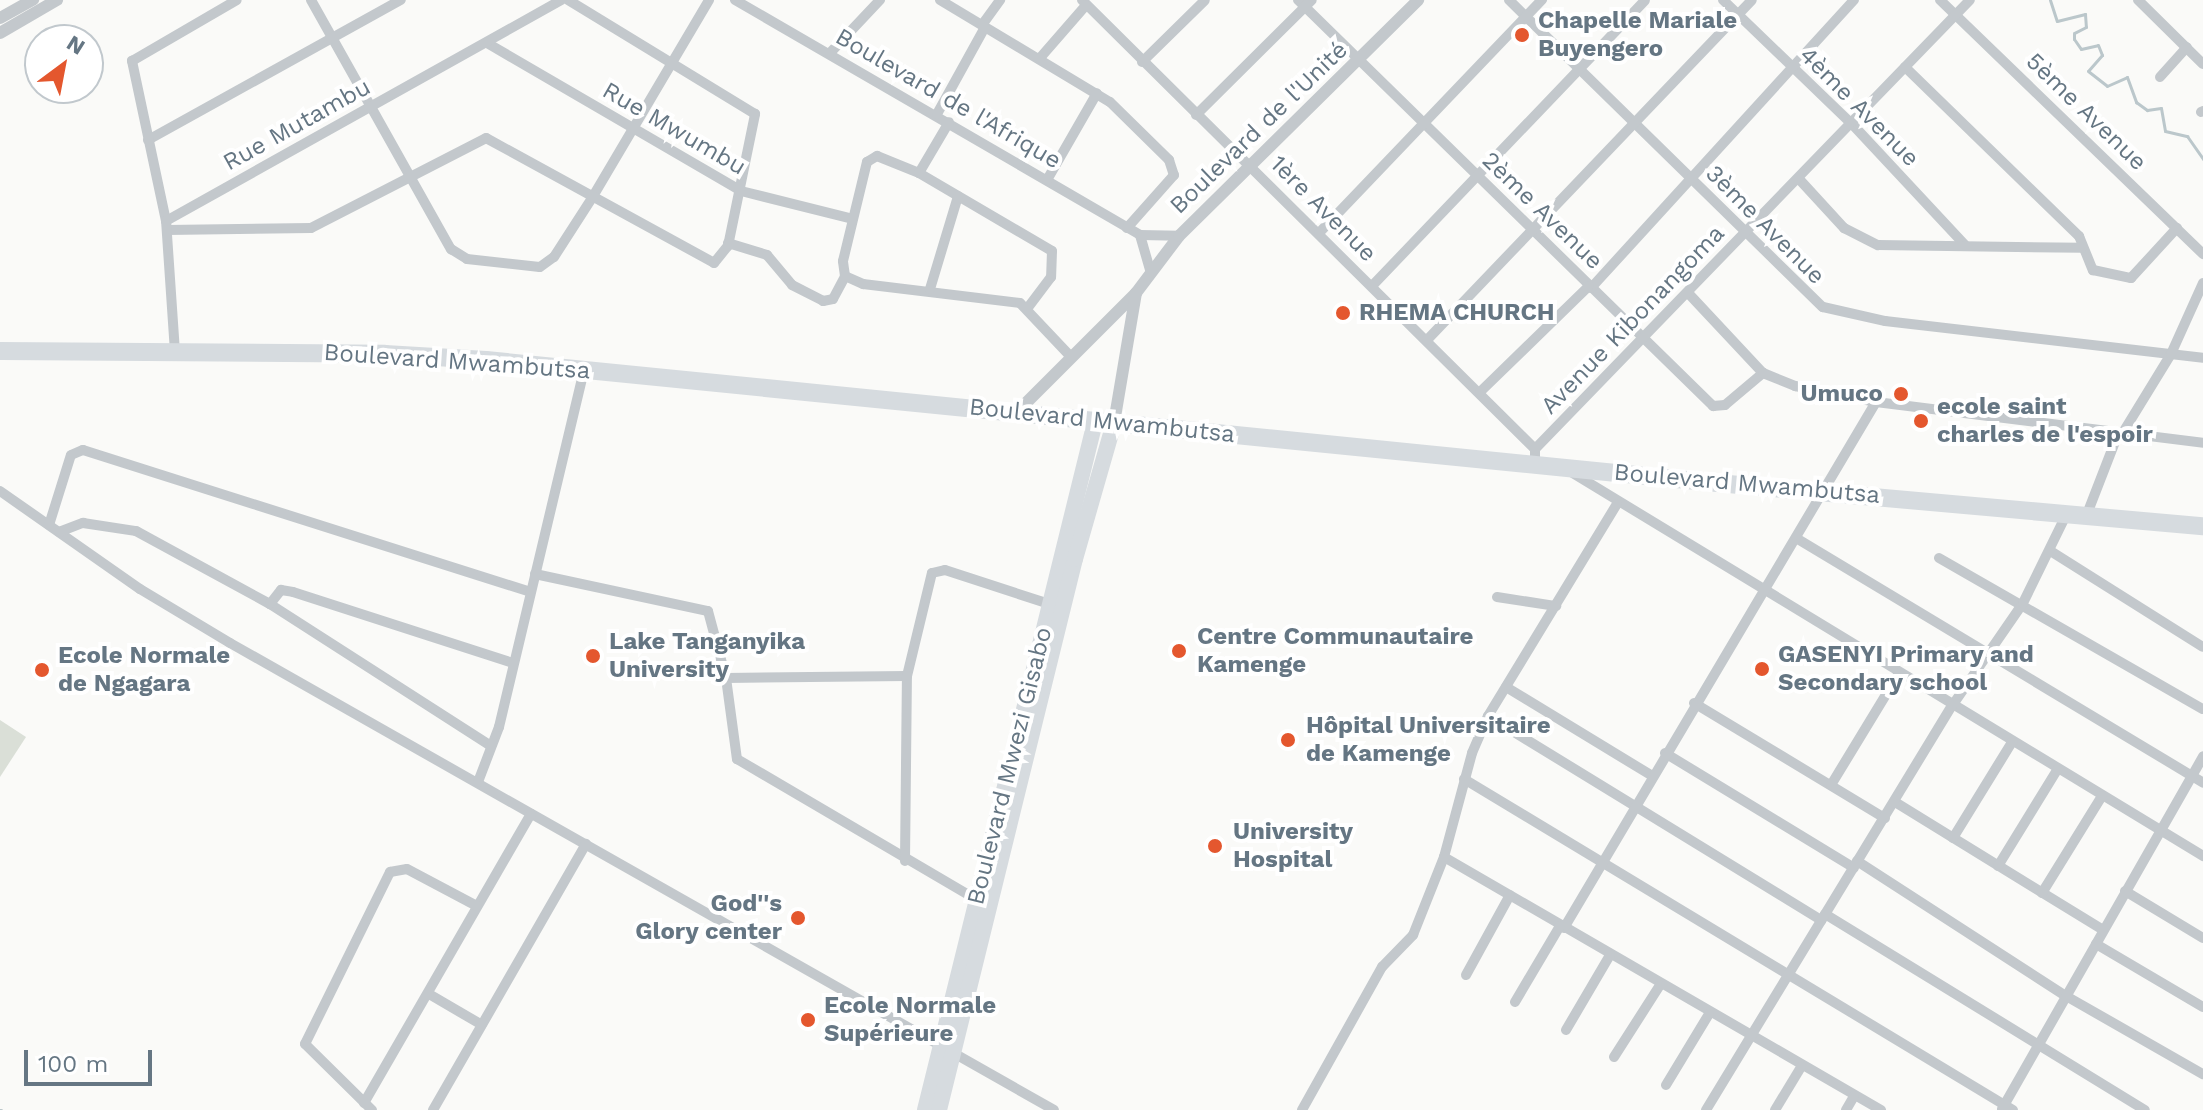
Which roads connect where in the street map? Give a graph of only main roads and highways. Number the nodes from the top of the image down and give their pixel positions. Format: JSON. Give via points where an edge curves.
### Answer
{"nodes":[{"id":1,"x":0,"y":351,"type":"edge"},
{"id":2,"x":1104,"y":422,"type":"junction"},
{"id":3,"x":2203,"y":526,"type":"edge"},
{"id":4,"x":1017,"y":765,"type":"junction"},
{"id":5,"x":946,"y":1050,"type":"junction"},
{"id":6,"x":925,"y":1110,"type":"edge"},
{"id":7,"x":939,"y":1110,"type":"edge"}],
"edges":[{"from":1,"to":2,"type":"highway","name":"Boulevard Mwambutsa","via":[[385,354]]},
{"from":2,"to":3,"type":"highway","name":"Boulevard Mwambutsa","via":[[1535,457],[1566,468]]},
{"from":2,"to":4,"type":"main road","name":"Boulevard Mwezi Gisabo"},
{"from":2,"to":4,"type":"main road","name":"Boulevard Mwezi Gisabo","via":[[1049,604]]},
{"from":4,"to":5,"type":"main road","name":"Boulevard Mwezi Gisabo"},
{"from":5,"to":6,"type":"main road","name":"Boulevard Mwezi Gisabo"},
{"from":5,"to":7,"type":"main road","name":"Boulevard Mwezi Gisabo"}]}
